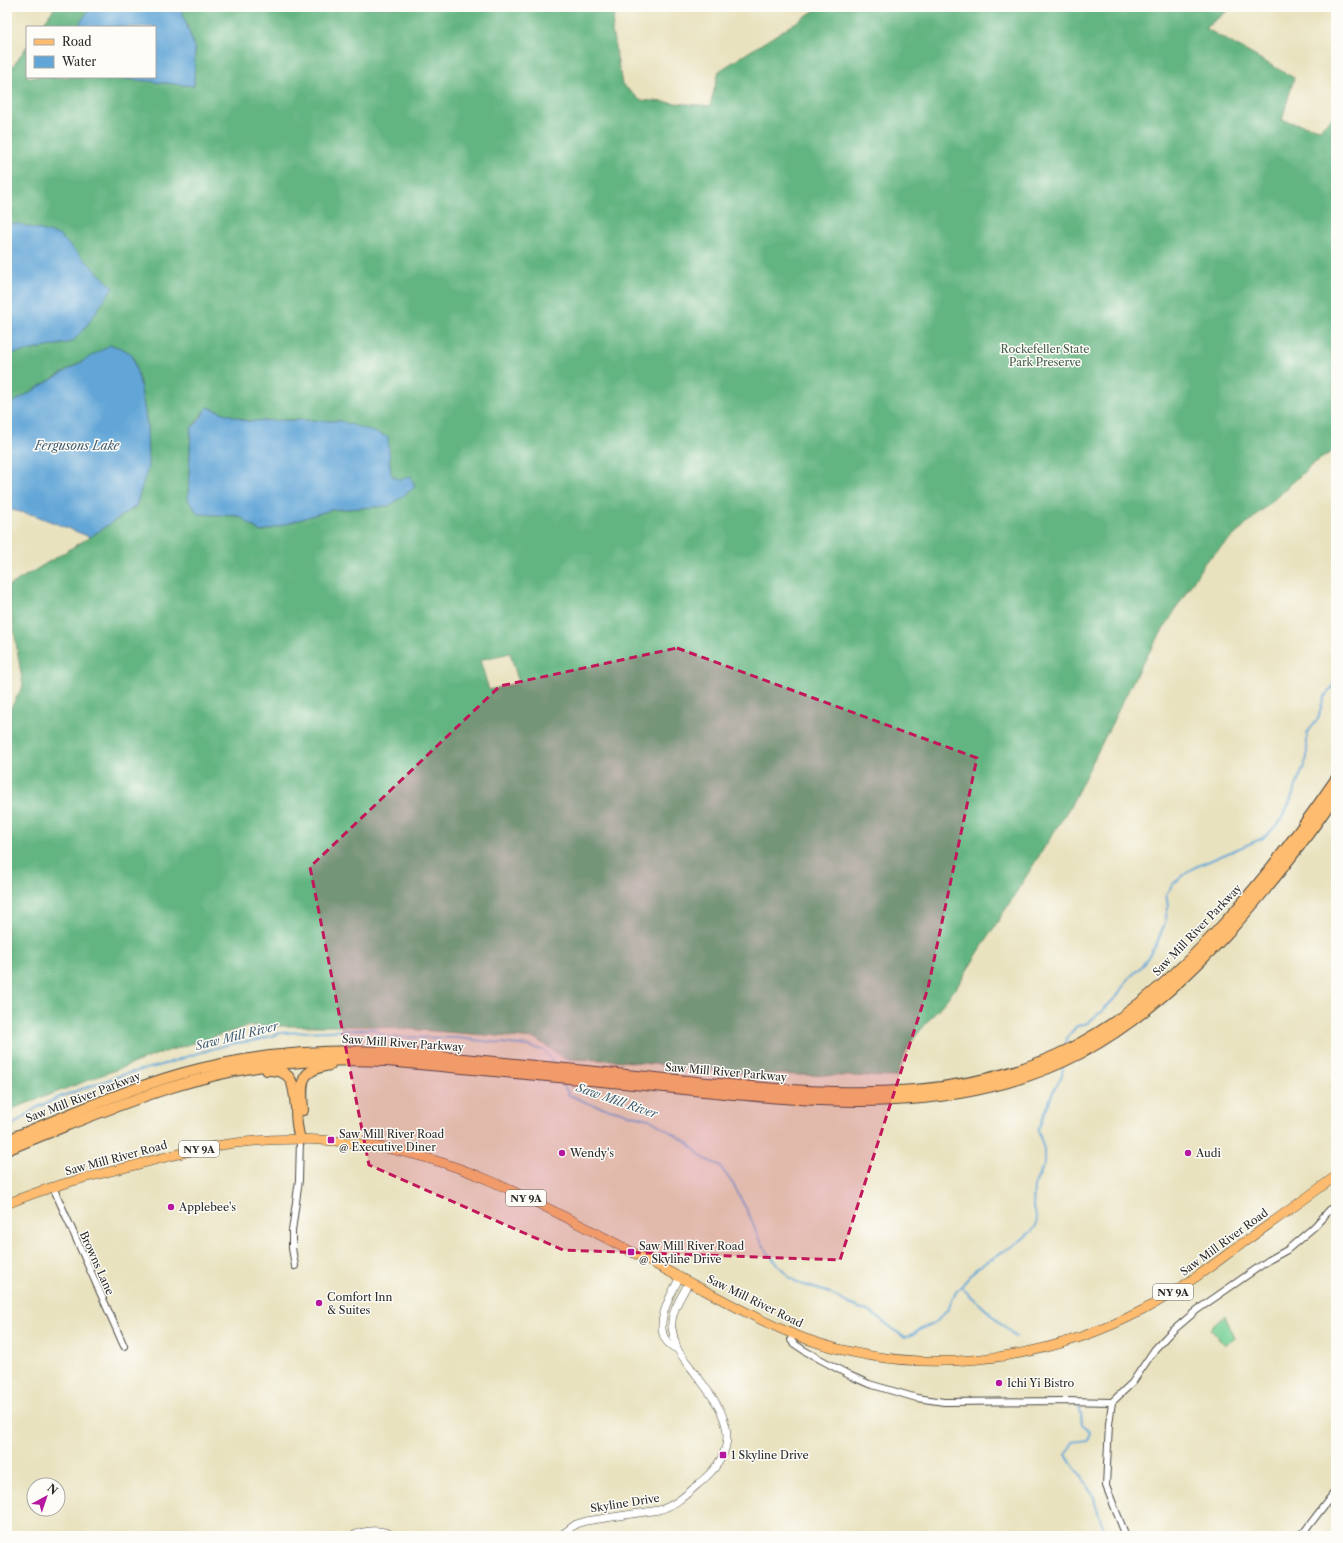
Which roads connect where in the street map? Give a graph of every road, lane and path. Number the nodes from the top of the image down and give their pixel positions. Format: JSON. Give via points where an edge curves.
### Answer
{"nodes":[{"id":1,"x":1336,"y":779,"type":"edge"},
{"id":2,"x":1336,"y":795,"type":"edge"},
{"id":3,"x":1069,"y":1054,"type":"junction"},
{"id":4,"x":361,"y":1060,"type":"junction"},
{"id":5,"x":231,"y":1071,"type":"junction"},
{"id":6,"x":557,"y":1073,"type":"junction"},
{"id":7,"x":300,"y":1139,"type":"junction"},
{"id":8,"x":7,"y":1143,"type":"edge"},
{"id":9,"x":1336,"y":1176,"type":"edge"},
{"id":10,"x":53,"y":1187,"type":"junction"},
{"id":11,"x":1336,"y":1203,"type":"edge"},
{"id":12,"x":7,"y":1204,"type":"edge"},
{"id":13,"x":295,"y":1266,"type":"dead end"},
{"id":14,"x":680,"y":1278,"type":"junction"},
{"id":15,"x":689,"y":1282,"type":"junction"},
{"id":16,"x":792,"y":1333,"type":"junction"},
{"id":17,"x":124,"y":1346,"type":"dead end"},
{"id":18,"x":677,"y":1349,"type":"junction"},
{"id":19,"x":1112,"y":1402,"type":"junction"},
{"id":20,"x":1336,"y":1490,"type":"edge"},
{"id":21,"x":351,"y":1536,"type":"edge"},
{"id":22,"x":395,"y":1536,"type":"edge"},
{"id":23,"x":560,"y":1536,"type":"edge"},
{"id":24,"x":1126,"y":1536,"type":"edge"},
{"id":25,"x":1301,"y":1536,"type":"edge"}],
"edges":[{"from":1,"to":3,"type":"highway","name":"Saw Mill River Parkway","via":[[1265,875],[1191,957],[1132,1009]]},
{"from":2,"to":3,"type":"highway","name":"Saw Mill River Parkway","via":[[1268,886],[1197,964],[1138,1015],[1094,1046]]},
{"from":3,"to":6,"type":"highway","name":"Saw Mill River Parkway","via":[[1023,1078],[972,1092],[868,1102],[789,1099]]},
{"from":4,"to":5,"type":"highway","name":"Saw Mill River Parkway","via":[[309,1061]]},
{"from":4,"to":6,"type":"highway","name":"Saw Mill River Parkway"},
{"from":4,"to":7,"type":"highway","via":[[316,1068],[306,1075],[302,1086],[303,1122]]},
{"from":5,"to":7,"type":"highway","via":[[274,1070],[289,1077],[294,1087],[296,1122]]},
{"from":5,"to":8,"type":"highway","name":"Saw Mill River Parkway","via":[[156,1091]]},
{"from":6,"to":8,"type":"highway","name":"Saw Mill River Parkway","via":[[412,1054],[360,1051],[256,1057],[154,1082]]},
{"from":7,"to":10,"type":"main road","name":"Saw Mill River Road","number":"NY 9A","via":[[213,1146]]},
{"from":7,"to":13,"type":"street","via":[[299,1180],[292,1231]]},
{"from":7,"to":14,"type":"main road","name":"Saw Mill River Road","number":"NY 9A","via":[[384,1147],[466,1170],[526,1198]]},
{"from":9,"to":16,"type":"main road","name":"Saw Mill River Road","number":"NY 9A","via":[[1176,1291],[1113,1324],[1057,1345],[988,1358],[924,1361],[857,1353]]},
{"from":10,"to":12,"type":"main road","name":"Saw Mill River Road","number":"NY 9A"},
{"from":10,"to":17,"type":"street","name":"Browns Lane"},
{"from":11,"to":19,"type":"street","via":[[1314,1227],[1287,1250],[1197,1310],[1169,1334],[1155,1349],[1132,1383]]},
{"from":14,"to":15,"type":"main road","name":"Saw Mill River Road","number":"NY 9A"},
{"from":14,"to":18,"type":"street","name":"Skyline Drive","via":[[665,1306],[662,1323],[667,1342]]},
{"from":15,"to":16,"type":"main road","name":"Saw Mill River Road","number":"NY 9A","via":[[751,1315]]},
{"from":15,"to":18,"type":"street","name":"Skyline Drive","via":[[672,1318]]},
{"from":16,"to":19,"type":"street","via":[[793,1343],[833,1367],[869,1384],[917,1398],[944,1402]]},
{"from":18,"to":23,"type":"street","name":"Skyline Drive","via":[[724,1417],[726,1443],[718,1466],[669,1507],[586,1520]]},
{"from":19,"to":24,"type":"street","via":[[1106,1486]]},
{"from":20,"to":25,"type":"street"},
{"from":21,"to":22,"type":"street","via":[[364,1531],[382,1530]]}]}
